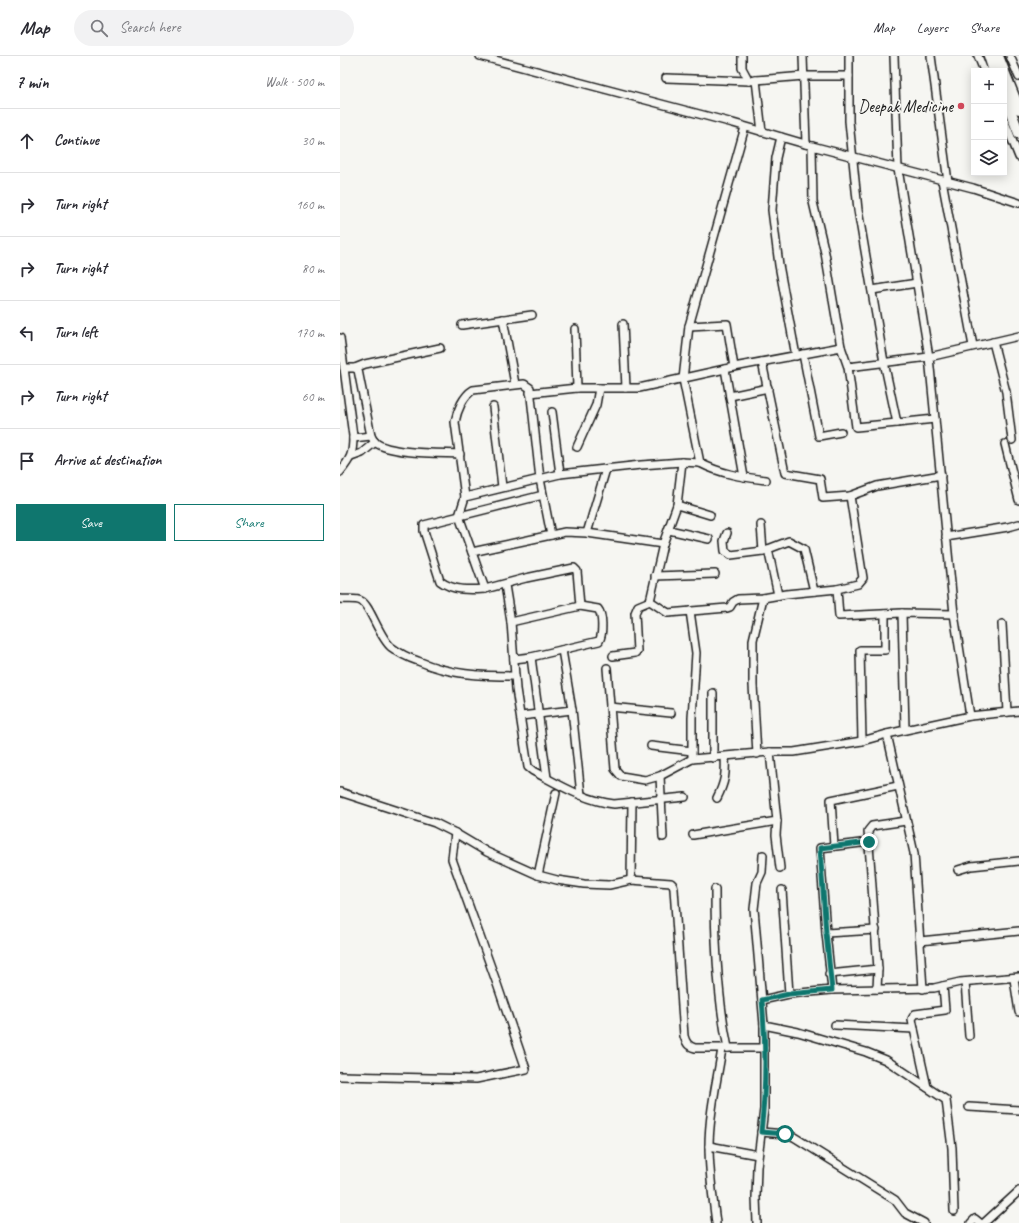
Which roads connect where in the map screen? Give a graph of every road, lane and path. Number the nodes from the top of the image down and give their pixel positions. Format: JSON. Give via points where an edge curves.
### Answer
{"nodes":[{"id":1,"x":480,"y":56,"type":"edge"},
{"id":2,"x":742,"y":56,"type":"edge"},
{"id":3,"x":803,"y":56,"type":"edge"},
{"id":4,"x":848,"y":56,"type":"edge"},
{"id":5,"x":894,"y":56,"type":"edge"},
{"id":6,"x":930,"y":56,"type":"edge"},
{"id":7,"x":978,"y":56,"type":"edge"},
{"id":8,"x":988,"y":56,"type":"edge"},
{"id":9,"x":998,"y":56,"type":"edge"},
{"id":10,"x":1010,"y":56,"type":"edge"},
{"id":11,"x":983,"y":68,"type":"edge"},
{"id":12,"x":993,"y":68,"type":"edge"},
{"id":13,"x":1003,"y":68,"type":"edge"},
{"id":14,"x":804,"y":76,"type":"junction"},
{"id":15,"x":849,"y":76,"type":"junction"},
{"id":16,"x":1019,"y":77,"type":"edge"},
{"id":17,"x":666,"y":78,"type":"dead end"},
{"id":18,"x":1007,"y":79,"type":"edge"},
{"id":19,"x":752,"y":80,"type":"junction"},
{"id":20,"x":1007,"y":103,"type":"edge"},
{"id":21,"x":1019,"y":110,"type":"edge"},
{"id":22,"x":745,"y":127,"type":"junction"},
{"id":23,"x":1007,"y":127,"type":"edge"},
{"id":24,"x":762,"y":132,"type":"junction"},
{"id":25,"x":1019,"y":133,"type":"edge"},
{"id":26,"x":781,"y":137,"type":"junction"},
{"id":27,"x":809,"y":145,"type":"junction"},
{"id":28,"x":853,"y":157,"type":"junction"},
{"id":29,"x":1019,"y":157,"type":"edge"},
{"id":30,"x":898,"y":169,"type":"junction"},
{"id":31,"x":945,"y":181,"type":"junction"},
{"id":32,"x":1019,"y":203,"type":"edge"},
{"id":33,"x":917,"y":283,"type":"junction"},
{"id":34,"x":872,"y":290,"type":"junction"},
{"id":35,"x":532,"y":315,"type":"dead end"},
{"id":36,"x":503,"y":319,"type":"junction"},
{"id":37,"x":623,"y":324,"type":"dead end"},
{"id":38,"x":462,"y":325,"type":"dead end"},
{"id":39,"x":688,"y":326,"type":"junction"},
{"id":40,"x":575,"y":329,"type":"dead end"},
{"id":41,"x":1019,"y":336,"type":"edge"},
{"id":42,"x":340,"y":338,"type":"edge"},
{"id":43,"x":993,"y":342,"type":"junction"},
{"id":44,"x":973,"y":346,"type":"junction"},
{"id":45,"x":841,"y":347,"type":"junction"},
{"id":46,"x":440,"y":348,"type":"dead end"},
{"id":47,"x":800,"y":355,"type":"junction"},
{"id":48,"x":341,"y":356,"type":"edge"},
{"id":49,"x":929,"y":357,"type":"junction"},
{"id":50,"x":762,"y":362,"type":"junction"},
{"id":51,"x":884,"y":362,"type":"junction"},
{"id":52,"x":734,"y":367,"type":"junction"},
{"id":53,"x":848,"y":367,"type":"junction"},
{"id":54,"x":344,"y":368,"type":"junction"},
{"id":55,"x":355,"y":368,"type":"junction"},
{"id":56,"x":725,"y":369,"type":"junction"},
{"id":57,"x":684,"y":379,"type":"junction"},
{"id":58,"x":515,"y":384,"type":"junction"},
{"id":59,"x":577,"y":388,"type":"junction"},
{"id":60,"x":599,"y":388,"type":"junction"},
{"id":61,"x":626,"y":388,"type":"junction"},
{"id":62,"x":768,"y":388,"type":"junction"},
{"id":63,"x":530,"y":393,"type":"junction"},
{"id":64,"x":730,"y":396,"type":"junction"},
{"id":65,"x":493,"y":407,"type":"dead end"},
{"id":66,"x":552,"y":412,"type":"dead end"},
{"id":67,"x":935,"y":419,"type":"junction"},
{"id":68,"x":897,"y":423,"type":"junction"},
{"id":69,"x":841,"y":432,"type":"dead end"},
{"id":70,"x":371,"y":436,"type":"junction"},
{"id":71,"x":353,"y":438,"type":"junction"},
{"id":72,"x":1012,"y":440,"type":"dead end"},
{"id":73,"x":375,"y":442,"type":"junction"},
{"id":74,"x":1005,"y":444,"type":"dead end"},
{"id":75,"x":577,"y":447,"type":"dead end"},
{"id":76,"x":460,"y":454,"type":"junction"},
{"id":77,"x":351,"y":457,"type":"junction"},
{"id":78,"x":682,"y":462,"type":"junction"},
{"id":79,"x":700,"y":463,"type":"junction"},
{"id":80,"x":606,"y":469,"type":"junction"},
{"id":81,"x":340,"y":472,"type":"edge"},
{"id":82,"x":560,"y":474,"type":"junction"},
{"id":83,"x":941,"y":475,"type":"junction"},
{"id":84,"x":744,"y":477,"type":"junction"},
{"id":85,"x":540,"y":479,"type":"junction"},
{"id":86,"x":766,"y":480,"type":"dead end"},
{"id":87,"x":502,"y":487,"type":"junction"},
{"id":88,"x":543,"y":495,"type":"junction"},
{"id":89,"x":850,"y":496,"type":"junction"},
{"id":90,"x":465,"y":497,"type":"junction"},
{"id":91,"x":1019,"y":500,"type":"edge"},
{"id":92,"x":677,"y":505,"type":"junction"},
{"id":93,"x":710,"y":515,"type":"dead end"},
{"id":94,"x":459,"y":516,"type":"junction"},
{"id":95,"x":1019,"y":524,"type":"edge"},
{"id":96,"x":761,"y":525,"type":"dead end"},
{"id":97,"x":669,"y":530,"type":"junction"},
{"id":98,"x":587,"y":533,"type":"junction"},
{"id":99,"x":727,"y":533,"type":"dead end"},
{"id":100,"x":550,"y":535,"type":"junction"},
{"id":101,"x":946,"y":537,"type":"junction"},
{"id":102,"x":709,"y":539,"type":"dead end"},
{"id":103,"x":663,"y":544,"type":"junction"},
{"id":104,"x":765,"y":550,"type":"junction"},
{"id":105,"x":472,"y":552,"type":"junction"},
{"id":106,"x":715,"y":574,"type":"dead end"},
{"id":107,"x":655,"y":576,"type":"junction"},
{"id":108,"x":505,"y":585,"type":"junction"},
{"id":109,"x":485,"y":589,"type":"junction"},
{"id":110,"x":837,"y":589,"type":"junction"},
{"id":111,"x":814,"y":591,"type":"junction"},
{"id":112,"x":778,"y":595,"type":"junction"},
{"id":113,"x":763,"y":598,"type":"junction"},
{"id":114,"x":340,"y":599,"type":"edge"},
{"id":115,"x":650,"y":601,"type":"junction"},
{"id":116,"x":580,"y":606,"type":"junction"},
{"id":117,"x":690,"y":611,"type":"junction"},
{"id":118,"x":902,"y":613,"type":"junction"},
{"id":119,"x":885,"y":614,"type":"junction"},
{"id":120,"x":954,"y":614,"type":"junction"},
{"id":121,"x":511,"y":622,"type":"junction"},
{"id":122,"x":1002,"y":624,"type":"dead end"},
{"id":123,"x":562,"y":650,"type":"junction"},
{"id":124,"x":613,"y":656,"type":"dead end"},
{"id":125,"x":531,"y":657,"type":"junction"},
{"id":126,"x":514,"y":659,"type":"junction"},
{"id":127,"x":607,"y":668,"type":"dead end"},
{"id":128,"x":515,"y":676,"type":"junction"},
{"id":129,"x":713,"y":693,"type":"dead end"},
{"id":130,"x":610,"y":707,"type":"junction"},
{"id":131,"x":572,"y":710,"type":"junction"},
{"id":132,"x":1019,"y":711,"type":"edge"},
{"id":133,"x":1007,"y":712,"type":"junction"},
{"id":134,"x":671,"y":713,"type":"dead end"},
{"id":135,"x":538,"y":714,"type":"junction"},
{"id":136,"x":521,"y":716,"type":"junction"},
{"id":137,"x":970,"y":716,"type":"junction"},
{"id":138,"x":906,"y":729,"type":"junction"},
{"id":139,"x":887,"y":734,"type":"junction"},
{"id":140,"x":862,"y":741,"type":"junction"},
{"id":141,"x":651,"y":746,"type":"dead end"},
{"id":142,"x":770,"y":752,"type":"junction"},
{"id":143,"x":757,"y":754,"type":"junction"},
{"id":144,"x":692,"y":755,"type":"junction"},
{"id":145,"x":725,"y":757,"type":"junction"},
{"id":146,"x":713,"y":758,"type":"junction"},
{"id":147,"x":660,"y":776,"type":"junction"},
{"id":148,"x":547,"y":778,"type":"junction"},
{"id":149,"x":898,"y":786,"type":"junction"},
{"id":150,"x":340,"y":792,"type":"edge"},
{"id":151,"x":556,"y":793,"type":"dead end"},
{"id":152,"x":581,"y":795,"type":"junction"},
{"id":153,"x":685,"y":797,"type":"dead end"},
{"id":154,"x":717,"y":798,"type":"dead end"},
{"id":155,"x":661,"y":800,"type":"junction"},
{"id":156,"x":632,"y":802,"type":"junction"},
{"id":157,"x":777,"y":821,"type":"junction"},
{"id":158,"x":906,"y":821,"type":"junction"},
{"id":159,"x":455,"y":833,"type":"junction"},
{"id":160,"x":693,"y":835,"type":"dead end"},
{"id":161,"x":663,"y":837,"type":"dead end"},
{"id":162,"x":869,"y":842,"type":"junction"},
{"id":163,"x":834,"y":846,"type":"junction"},
{"id":164,"x":763,"y":855,"type":"dead end"},
{"id":165,"x":1019,"y":860,"type":"edge"},
{"id":166,"x":780,"y":868,"type":"dead end"},
{"id":167,"x":958,"y":870,"type":"dead end"},
{"id":168,"x":538,"y":875,"type":"junction"},
{"id":169,"x":631,"y":880,"type":"junction"},
{"id":170,"x":715,"y":889,"type":"dead end"},
{"id":171,"x":782,"y":890,"type":"dead end"},
{"id":172,"x":876,"y":930,"type":"junction"},
{"id":173,"x":1019,"y":931,"type":"edge"},
{"id":174,"x":826,"y":933,"type":"junction"},
{"id":175,"x":920,"y":941,"type":"junction"},
{"id":176,"x":878,"y":969,"type":"junction"},
{"id":177,"x":829,"y":974,"type":"junction"},
{"id":178,"x":1017,"y":978,"type":"edge"},
{"id":179,"x":965,"y":982,"type":"junction"},
{"id":180,"x":943,"y":986,"type":"junction"},
{"id":181,"x":877,"y":989,"type":"junction"},
{"id":182,"x":923,"y":989,"type":"junction"},
{"id":183,"x":832,"y":990,"type":"junction"},
{"id":184,"x":789,"y":994,"type":"junction"},
{"id":185,"x":762,"y":1000,"type":"junction"},
{"id":186,"x":1019,"y":1012,"type":"edge"},
{"id":187,"x":764,"y":1025,"type":"junction"},
{"id":188,"x":835,"y":1025,"type":"dead end"},
{"id":189,"x":914,"y":1029,"type":"junction"},
{"id":190,"x":969,"y":1036,"type":"dead end"},
{"id":191,"x":764,"y":1048,"type":"junction"},
{"id":192,"x":725,"y":1049,"type":"junction"},
{"id":193,"x":340,"y":1076,"type":"edge"},
{"id":194,"x":926,"y":1087,"type":"junction"},
{"id":195,"x":969,"y":1107,"type":"dead end"},
{"id":196,"x":1019,"y":1110,"type":"edge"},
{"id":197,"x":761,"y":1132,"type":"junction"},
{"id":198,"x":709,"y":1146,"type":"junction"},
{"id":199,"x":758,"y":1155,"type":"junction"},
{"id":200,"x":1019,"y":1191,"type":"edge"},
{"id":201,"x":954,"y":1211,"type":"dead end"},
{"id":202,"x":716,"y":1223,"type":"edge"},
{"id":203,"x":757,"y":1223,"type":"edge"},
{"id":204,"x":924,"y":1223,"type":"edge"},
{"id":205,"x":971,"y":1223,"type":"edge"},
{"id":206,"x":980,"y":1223,"type":"edge"},
{"id":207,"x":984,"y":1223,"type":"edge"}],
"edges":[{"from":1,"to":22,"type":"street"},
{"from":2,"to":19,"type":"street","via":[[742,68]]},
{"from":3,"to":14,"type":"street"},
{"from":4,"to":15,"type":"street"},
{"from":5,"to":30,"type":"street"},
{"from":6,"to":31,"type":"street"},
{"from":7,"to":11,"type":"street"},
{"from":8,"to":12,"type":"highway"},
{"from":9,"to":13,"type":"highway"},
{"from":10,"to":16,"type":"street"},
{"from":14,"to":15,"type":"street"},
{"from":14,"to":19,"type":"street"},
{"from":14,"to":27,"type":"street"},
{"from":15,"to":28,"type":"street","via":[[849,121]]},
{"from":17,"to":19,"type":"street"},
{"from":18,"to":21,"type":"highway"},
{"from":19,"to":24,"type":"street"},
{"from":20,"to":25,"type":"highway"},
{"from":22,"to":24,"type":"street"},
{"from":22,"to":39,"type":"street"},
{"from":23,"to":29,"type":"street"},
{"from":24,"to":26,"type":"street"},
{"from":26,"to":27,"type":"street"},
{"from":26,"to":47,"type":"street","via":[[776,158],[772,210],[779,265]]},
{"from":27,"to":28,"type":"street"},
{"from":27,"to":45,"type":"street","via":[[813,202],[825,252]]},
{"from":28,"to":30,"type":"street"},
{"from":28,"to":34,"type":"street","via":[[858,210]]},
{"from":30,"to":31,"type":"street"},
{"from":30,"to":33,"type":"street"},
{"from":31,"to":32,"type":"street"},
{"from":31,"to":44,"type":"street"},
{"from":33,"to":34,"type":"street"},
{"from":33,"to":49,"type":"street"},
{"from":34,"to":51,"type":"street"},
{"from":35,"to":36,"type":"street"},
{"from":36,"to":38,"type":"street"},
{"from":36,"to":58,"type":"street"},
{"from":37,"to":61,"type":"street"},
{"from":39,"to":52,"type":"street","via":[[727,324]]},
{"from":39,"to":57,"type":"street"},
{"from":40,"to":59,"type":"street"},
{"from":41,"to":43,"type":"street"},
{"from":42,"to":48,"type":"street"},
{"from":43,"to":44,"type":"street"},
{"from":43,"to":72,"type":"street","via":[[1006,392]]},
{"from":44,"to":49,"type":"street"},
{"from":45,"to":47,"type":"street"},
{"from":45,"to":53,"type":"street"},
{"from":46,"to":55,"type":"street"},
{"from":47,"to":50,"type":"street"},
{"from":47,"to":69,"type":"street","via":[[819,436]]},
{"from":48,"to":54,"type":"street"},
{"from":49,"to":51,"type":"street"},
{"from":49,"to":67,"type":"street"},
{"from":50,"to":52,"type":"street"},
{"from":50,"to":62,"type":"street"},
{"from":51,"to":53,"type":"street"},
{"from":51,"to":68,"type":"street"},
{"from":52,"to":56,"type":"street"},
{"from":53,"to":68,"type":"street","via":[[856,427]]},
{"from":54,"to":55,"type":"street"},
{"from":54,"to":71,"type":"street"},
{"from":55,"to":70,"type":"street","via":[[358,370]]},
{"from":56,"to":57,"type":"street"},
{"from":56,"to":64,"type":"street"},
{"from":57,"to":61,"type":"street"},
{"from":57,"to":79,"type":"street"},
{"from":58,"to":63,"type":"street","via":[[528,386]]},
{"from":58,"to":76,"type":"street","via":[[476,388],[470,391],[456,416]]},
{"from":59,"to":60,"type":"street"},
{"from":59,"to":63,"type":"street"},
{"from":60,"to":61,"type":"street"},
{"from":60,"to":75,"type":"street","via":[[596,405]]},
{"from":62,"to":64,"type":"street"},
{"from":62,"to":89,"type":"street","via":[[785,473],[820,479],[823,498]]},
{"from":63,"to":85,"type":"street"},
{"from":64,"to":84,"type":"street"},
{"from":65,"to":87,"type":"street"},
{"from":66,"to":82,"type":"street"},
{"from":67,"to":68,"type":"street"},
{"from":67,"to":83,"type":"street"},
{"from":70,"to":71,"type":"street"},
{"from":70,"to":73,"type":"street"},
{"from":71,"to":77,"type":"street"},
{"from":73,"to":76,"type":"street","via":[[409,452]]},
{"from":73,"to":77,"type":"street","via":[[362,454]]},
{"from":74,"to":91,"type":"street"},
{"from":76,"to":90,"type":"street"},
{"from":77,"to":81,"type":"street"},
{"from":78,"to":79,"type":"street"},
{"from":78,"to":80,"type":"street"},
{"from":78,"to":92,"type":"street"},
{"from":79,"to":84,"type":"street","via":[[723,473]]},
{"from":80,"to":82,"type":"street"},
{"from":80,"to":98,"type":"street"},
{"from":82,"to":85,"type":"street"},
{"from":83,"to":89,"type":"street","via":[[877,486]]},
{"from":83,"to":101,"type":"street"},
{"from":84,"to":86,"type":"street"},
{"from":85,"to":87,"type":"street"},
{"from":85,"to":88,"type":"street"},
{"from":87,"to":90,"type":"street"},
{"from":88,"to":94,"type":"street"},
{"from":88,"to":100,"type":"street"},
{"from":89,"to":110,"type":"street","via":[[863,578],[858,584]]},
{"from":90,"to":94,"type":"street"},
{"from":92,"to":93,"type":"street"},
{"from":92,"to":97,"type":"street"},
{"from":94,"to":105,"type":"street"},
{"from":94,"to":109,"type":"street","via":[[424,525],[440,581],[445,585],[468,590]]},
{"from":95,"to":101,"type":"street"},
{"from":96,"to":104,"type":"street"},
{"from":97,"to":102,"type":"street"},
{"from":97,"to":103,"type":"street"},
{"from":98,"to":100,"type":"street","via":[[565,532]]},
{"from":98,"to":103,"type":"street"},
{"from":99,"to":104,"type":"street","via":[[724,541],[728,554]]},
{"from":100,"to":105,"type":"street"},
{"from":101,"to":120,"type":"street"},
{"from":103,"to":107,"type":"street"},
{"from":104,"to":111,"type":"street","via":[[789,541],[804,549]]},
{"from":104,"to":112,"type":"street"},
{"from":105,"to":109,"type":"street"},
{"from":106,"to":107,"type":"street"},
{"from":107,"to":115,"type":"street"},
{"from":108,"to":109,"type":"street"},
{"from":108,"to":116,"type":"street","via":[[574,568],[578,571]]},
{"from":108,"to":121,"type":"street"},
{"from":110,"to":111,"type":"street"},
{"from":110,"to":119,"type":"street","via":[[839,616]]},
{"from":111,"to":112,"type":"street"},
{"from":112,"to":113,"type":"street"},
{"from":113,"to":117,"type":"street","via":[[735,600],[727,608]]},
{"from":113,"to":143,"type":"street","via":[[753,640]]},
{"from":114,"to":128,"type":"street","via":[[357,600],[365,604],[384,640],[409,658],[463,675]]},
{"from":115,"to":117,"type":"street","via":[[668,613]]},
{"from":115,"to":124,"type":"street","via":[[638,606],[635,613],[637,651]]},
{"from":116,"to":121,"type":"street"},
{"from":116,"to":123,"type":"street","via":[[600,611],[601,639]]},
{"from":117,"to":144,"type":"street","via":[[696,652]]},
{"from":118,"to":119,"type":"street"},
{"from":118,"to":120,"type":"street"},
{"from":118,"to":138,"type":"street"},
{"from":119,"to":140,"type":"street","via":[[886,650],[860,650]]},
{"from":120,"to":137,"type":"street"},
{"from":121,"to":126,"type":"street"},
{"from":122,"to":133,"type":"street"},
{"from":123,"to":125,"type":"street"},
{"from":123,"to":131,"type":"street"},
{"from":125,"to":126,"type":"street"},
{"from":125,"to":135,"type":"street"},
{"from":126,"to":128,"type":"street"},
{"from":127,"to":130,"type":"street"},
{"from":128,"to":136,"type":"street"},
{"from":129,"to":146,"type":"street"},
{"from":130,"to":134,"type":"street"},
{"from":130,"to":147,"type":"street","via":[[615,769],[618,774],[626,778],[645,780]]},
{"from":131,"to":135,"type":"street"},
{"from":131,"to":152,"type":"street"},
{"from":132,"to":133,"type":"street"},
{"from":133,"to":137,"type":"street"},
{"from":135,"to":136,"type":"street"},
{"from":135,"to":148,"type":"street"},
{"from":136,"to":148,"type":"street","via":[[528,767]]},
{"from":137,"to":138,"type":"street"},
{"from":138,"to":139,"type":"street"},
{"from":139,"to":140,"type":"street"},
{"from":139,"to":149,"type":"street"},
{"from":140,"to":142,"type":"street","via":[[794,752]]},
{"from":141,"to":144,"type":"street"},
{"from":142,"to":143,"type":"street"},
{"from":142,"to":157,"type":"street"},
{"from":143,"to":145,"type":"street"},
{"from":144,"to":146,"type":"street"},
{"from":144,"to":147,"type":"street"},
{"from":145,"to":146,"type":"street"},
{"from":145,"to":154,"type":"street","via":[[726,773]]},
{"from":147,"to":155,"type":"street"},
{"from":148,"to":152,"type":"street"},
{"from":149,"to":158,"type":"street"},
{"from":149,"to":163,"type":"street","via":[[831,800]]},
{"from":150,"to":159,"type":"street","via":[[435,823]]},
{"from":151,"to":168,"type":"street"},
{"from":152,"to":156,"type":"street","via":[[603,803]]},
{"from":153,"to":155,"type":"street"},
{"from":155,"to":156,"type":"street"},
{"from":155,"to":161,"type":"street"},
{"from":156,"to":169,"type":"street"},
{"from":157,"to":160,"type":"street"},
{"from":157,"to":166,"type":"street"},
{"from":158,"to":162,"type":"street","via":[[869,828]]},
{"from":158,"to":175,"type":"street","via":[[914,853]]},
{"from":159,"to":168,"type":"street","via":[[487,852]]},
{"from":159,"to":193,"type":"street","via":[[452,859],[526,1069],[476,1079]]},
{"from":162,"to":163,"type":"street"},
{"from":162,"to":172,"type":"street"},
{"from":163,"to":174,"type":"street","via":[[820,848]]},
{"from":164,"to":185,"type":"street","via":[[754,909]]},
{"from":165,"to":167,"type":"street"},
{"from":168,"to":169,"type":"street","via":[[584,884],[609,885]]},
{"from":169,"to":192,"type":"street","via":[[666,882],[673,885],[686,1043],[695,1048]]},
{"from":170,"to":192,"type":"street","via":[[715,943]]},
{"from":171,"to":184,"type":"street"},
{"from":172,"to":174,"type":"street"},
{"from":172,"to":176,"type":"street"},
{"from":173,"to":175,"type":"street"},
{"from":174,"to":177,"type":"street"},
{"from":175,"to":182,"type":"street"},
{"from":176,"to":177,"type":"street"},
{"from":176,"to":181,"type":"street"},
{"from":177,"to":183,"type":"street"},
{"from":178,"to":179,"type":"street"},
{"from":178,"to":186,"type":"street"},
{"from":179,"to":180,"type":"street"},
{"from":179,"to":190,"type":"street"},
{"from":180,"to":182,"type":"street"},
{"from":180,"to":189,"type":"street","via":[[945,1010],[915,1014],[912,1019]]},
{"from":181,"to":182,"type":"street"},
{"from":181,"to":183,"type":"street"},
{"from":183,"to":184,"type":"street"},
{"from":184,"to":185,"type":"street"},
{"from":185,"to":187,"type":"street"},
{"from":187,"to":191,"type":"street"},
{"from":187,"to":194,"type":"street","via":[[866,1052],[886,1060]]},
{"from":188,"to":189,"type":"street"},
{"from":189,"to":194,"type":"street"},
{"from":191,"to":192,"type":"street"},
{"from":191,"to":197,"type":"street","via":[[764,1109]]},
{"from":192,"to":198,"type":"street","via":[[713,1102]]},
{"from":194,"to":201,"type":"street","via":[[946,1100],[952,1148]]},
{"from":195,"to":196,"type":"street"},
{"from":197,"to":199,"type":"street"},
{"from":197,"to":204,"type":"street","via":[[794,1137],[895,1200],[905,1212]]},
{"from":198,"to":199,"type":"street"},
{"from":198,"to":202,"type":"street"},
{"from":199,"to":203,"type":"street"},
{"from":200,"to":207,"type":"street"},
{"from":205,"to":206,"type":"street","via":[[975,1219]]}]}
